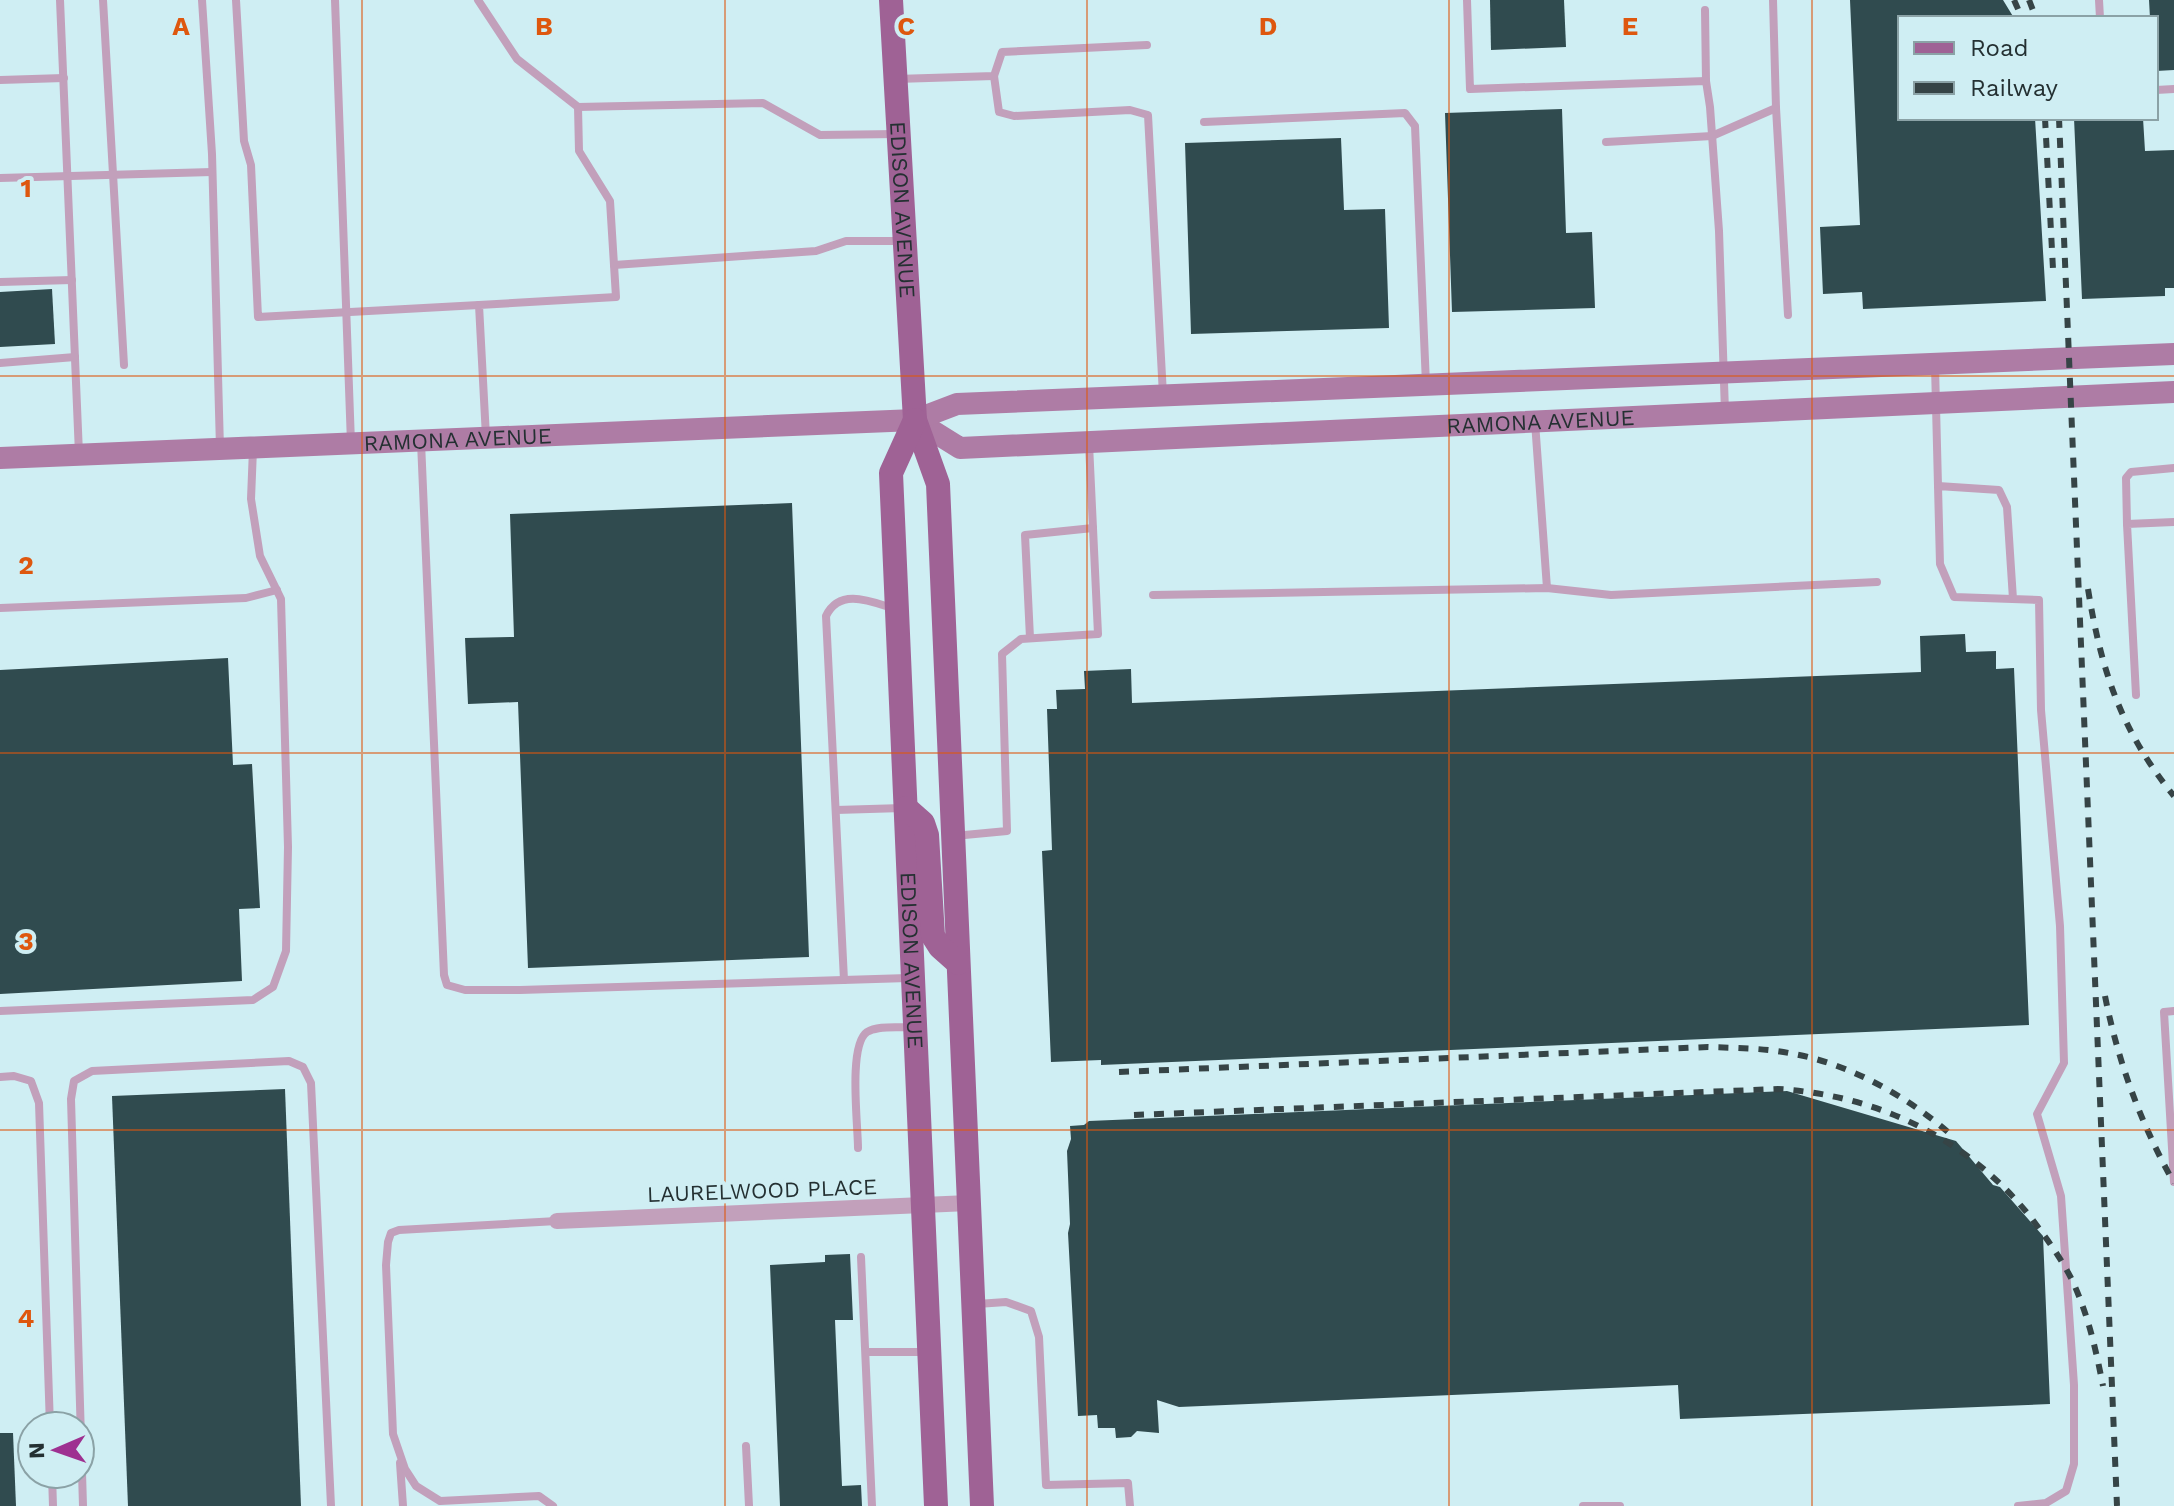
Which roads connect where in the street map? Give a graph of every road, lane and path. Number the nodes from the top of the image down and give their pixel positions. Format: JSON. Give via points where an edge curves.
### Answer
{"nodes":[{"id":1,"x":60,"y":0,"type":"edge"},
{"id":2,"x":103,"y":0,"type":"edge"},
{"id":3,"x":202,"y":0,"type":"edge"},
{"id":4,"x":236,"y":0,"type":"edge"},
{"id":5,"x":335,"y":0,"type":"edge"},
{"id":6,"x":478,"y":0,"type":"edge"},
{"id":7,"x":891,"y":0,"type":"edge"},
{"id":8,"x":1467,"y":0,"type":"edge"},
{"id":9,"x":1773,"y":0,"type":"edge"},
{"id":10,"x":1705,"y":10,"type":"dead end"},
{"id":11,"x":1147,"y":45,"type":"dead end"},
{"id":12,"x":994,"y":76,"type":"junction"},
{"id":13,"x":64,"y":78,"type":"junction"},
{"id":14,"x":896,"y":79,"type":"junction"},
{"id":15,"x":0,"y":80,"type":"edge"},
{"id":16,"x":1706,"y":81,"type":"junction"},
{"id":17,"x":578,"y":107,"type":"junction"},
{"id":18,"x":1776,"y":108,"type":"junction"},
{"id":19,"x":1204,"y":122,"type":"dead end"},
{"id":20,"x":899,"y":134,"type":"junction"},
{"id":21,"x":1712,"y":136,"type":"junction"},
{"id":22,"x":1606,"y":142,"type":"dead end"},
{"id":23,"x":212,"y":172,"type":"junction"},
{"id":24,"x":113,"y":174,"type":"junction"},
{"id":25,"x":67,"y":177,"type":"junction"},
{"id":26,"x":0,"y":178,"type":"edge"},
{"id":27,"x":905,"y":241,"type":"junction"},
{"id":28,"x":614,"y":265,"type":"junction"},
{"id":29,"x":72,"y":280,"type":"junction"},
{"id":30,"x":0,"y":282,"type":"edge"},
{"id":31,"x":479,"y":305,"type":"junction"},
{"id":32,"x":347,"y":314,"type":"junction"},
{"id":33,"x":1788,"y":315,"type":"dead end"},
{"id":34,"x":2174,"y":354,"type":"edge"},
{"id":35,"x":75,"y":357,"type":"junction"},
{"id":36,"x":0,"y":363,"type":"edge"},
{"id":37,"x":1935,"y":364,"type":"junction"},
{"id":38,"x":124,"y":365,"type":"dead end"},
{"id":39,"x":1725,"y":372,"type":"junction"},
{"id":40,"x":1426,"y":385,"type":"junction"},
{"id":41,"x":2174,"y":392,"type":"edge"},
{"id":42,"x":1163,"y":395,"type":"junction"},
{"id":43,"x":1936,"y":404,"type":"junction"},
{"id":44,"x":1725,"y":413,"type":"junction"},
{"id":45,"x":915,"y":420,"type":"junction"},
{"id":46,"x":1535,"y":421,"type":"junction"},
{"id":47,"x":486,"y":438,"type":"junction"},
{"id":48,"x":421,"y":441,"type":"junction"},
{"id":49,"x":1089,"y":442,"type":"junction"},
{"id":50,"x":352,"y":443,"type":"junction"},
{"id":51,"x":253,"y":448,"type":"junction"},
{"id":52,"x":220,"y":449,"type":"junction"},
{"id":53,"x":79,"y":455,"type":"junction"},
{"id":54,"x":0,"y":458,"type":"edge"},
{"id":55,"x":2174,"y":468,"type":"edge"},
{"id":56,"x":1938,"y":486,"type":"junction"},
{"id":57,"x":2174,"y":522,"type":"edge"},
{"id":58,"x":2127,"y":524,"type":"junction"},
{"id":59,"x":1093,"y":528,"type":"junction"},
{"id":60,"x":1877,"y":582,"type":"dead end"},
{"id":61,"x":1547,"y":588,"type":"junction"},
{"id":62,"x":277,"y":590,"type":"junction"},
{"id":63,"x":1153,"y":595,"type":"dead end"},
{"id":64,"x":2013,"y":599,"type":"junction"},
{"id":65,"x":0,"y":608,"type":"edge"},
{"id":66,"x":897,"y":610,"type":"junction"},
{"id":67,"x":1030,"y":638,"type":"junction"},
{"id":68,"x":2136,"y":695,"type":"dead end"},
{"id":69,"x":906,"y":808,"type":"junction"},
{"id":70,"x":836,"y":810,"type":"junction"},
{"id":71,"x":953,"y":836,"type":"junction"},
{"id":72,"x":958,"y":963,"type":"junction"},
{"id":73,"x":913,"y":978,"type":"junction"},
{"id":74,"x":844,"y":980,"type":"junction"},
{"id":75,"x":0,"y":1011,"type":"edge"},
{"id":76,"x":2174,"y":1011,"type":"edge"},
{"id":77,"x":915,"y":1027,"type":"junction"},
{"id":78,"x":0,"y":1077,"type":"edge"},
{"id":79,"x":858,"y":1148,"type":"dead end"},
{"id":80,"x":2174,"y":1182,"type":"edge"},
{"id":81,"x":969,"y":1203,"type":"junction"},
{"id":82,"x":923,"y":1206,"type":"junction"},
{"id":83,"x":557,"y":1221,"type":"joint"},
{"id":84,"x":861,"y":1257,"type":"dead end"},
{"id":85,"x":974,"y":1304,"type":"junction"},
{"id":86,"x":866,"y":1352,"type":"junction"},
{"id":87,"x":929,"y":1352,"type":"junction"},
{"id":88,"x":49,"y":1410,"type":"edge"},
{"id":89,"x":746,"y":1446,"type":"dead end"},
{"id":90,"x":400,"y":1456,"type":"junction"},
{"id":91,"x":83,"y":1506,"type":"edge"},
{"id":92,"x":331,"y":1506,"type":"edge"},
{"id":93,"x":403,"y":1506,"type":"edge"},
{"id":94,"x":553,"y":1506,"type":"edge"},
{"id":95,"x":749,"y":1506,"type":"edge"},
{"id":96,"x":872,"y":1506,"type":"edge"},
{"id":97,"x":936,"y":1506,"type":"edge"},
{"id":98,"x":982,"y":1506,"type":"edge"},
{"id":99,"x":1130,"y":1506,"type":"edge"},
{"id":100,"x":1583,"y":1506,"type":"edge"},
{"id":101,"x":1620,"y":1506,"type":"edge"},
{"id":102,"x":2018,"y":1506,"type":"edge"}],
"edges":[{"from":1,"to":13,"type":"lane"},
{"from":2,"to":24,"type":"lane"},
{"from":3,"to":23,"type":"lane"},
{"from":4,"to":32,"type":"lane","via":[[258,317]]},
{"from":5,"to":32,"type":"lane"},
{"from":6,"to":17,"type":"lane","via":[[517,59]]},
{"from":7,"to":14,"type":"main road","name":"EDISON AVENUE"},
{"from":8,"to":16,"type":"lane","via":[[1470,89]]},
{"from":9,"to":18,"type":"lane"},
{"from":10,"to":16,"type":"lane"},
{"from":11,"to":12,"type":"lane","via":[[1002,52]]},
{"from":12,"to":14,"type":"lane"},
{"from":12,"to":42,"type":"lane","via":[[999,112],[1014,116],[1130,110],[1148,115]]},
{"from":13,"to":15,"type":"lane"},
{"from":13,"to":25,"type":"lane"},
{"from":14,"to":20,"type":"main road","name":"EDISON AVENUE"},
{"from":16,"to":21,"type":"lane"},
{"from":17,"to":20,"type":"lane","via":[[763,103],[820,135]]},
{"from":17,"to":28,"type":"lane","via":[[579,151],[610,201]]},
{"from":18,"to":21,"type":"lane"},
{"from":18,"to":33,"type":"lane"},
{"from":19,"to":40,"type":"lane","via":[[1405,113],[1415,126]]},
{"from":20,"to":27,"type":"main road","name":"EDISON AVENUE"},
{"from":21,"to":22,"type":"lane"},
{"from":21,"to":39,"type":"lane"},
{"from":23,"to":24,"type":"lane"},
{"from":23,"to":52,"type":"lane"},
{"from":24,"to":25,"type":"lane"},
{"from":24,"to":38,"type":"lane"},
{"from":25,"to":26,"type":"lane"},
{"from":25,"to":29,"type":"lane"},
{"from":27,"to":28,"type":"lane","via":[[846,241],[816,251]]},
{"from":27,"to":45,"type":"main road","name":"EDISON AVENUE"},
{"from":28,"to":31,"type":"lane","via":[[616,297]]},
{"from":29,"to":30,"type":"lane"},
{"from":29,"to":35,"type":"lane"},
{"from":31,"to":32,"type":"lane"},
{"from":31,"to":47,"type":"lane"},
{"from":32,"to":50,"type":"lane"},
{"from":34,"to":37,"type":"main road","name":"RAMONA AVENUE"},
{"from":35,"to":36,"type":"lane"},
{"from":35,"to":53,"type":"lane"},
{"from":37,"to":39,"type":"main road","name":"RAMONA AVENUE"},
{"from":37,"to":43,"type":"lane"},
{"from":39,"to":40,"type":"main road","name":"RAMONA AVENUE"},
{"from":39,"to":44,"type":"lane"},
{"from":40,"to":42,"type":"main road","name":"RAMONA AVENUE"},
{"from":41,"to":43,"type":"main road","name":"RAMONA AVENUE"},
{"from":42,"to":45,"type":"main road","name":"RAMONA AVENUE","via":[[957,404]]},
{"from":43,"to":44,"type":"main road","name":"RAMONA AVENUE"},
{"from":43,"to":56,"type":"lane"},
{"from":44,"to":46,"type":"main road","name":"RAMONA AVENUE"},
{"from":45,"to":47,"type":"main road","name":"RAMONA AVENUE"},
{"from":45,"to":49,"type":"main road","name":"RAMONA AVENUE","via":[[960,448]]},
{"from":45,"to":66,"type":"main road","name":"EDISON AVENUE","via":[[891,473]]},
{"from":45,"to":71,"type":"main road","name":"EDISON AVENUE","via":[[938,484]]},
{"from":46,"to":49,"type":"main road","name":"RAMONA AVENUE"},
{"from":46,"to":61,"type":"lane"},
{"from":47,"to":48,"type":"main road","name":"RAMONA AVENUE"},
{"from":48,"to":50,"type":"main road","name":"RAMONA AVENUE"},
{"from":48,"to":74,"type":"lane","via":[[447,985],[520,990]]},
{"from":49,"to":59,"type":"lane"},
{"from":50,"to":51,"type":"main road","name":"RAMONA AVENUE"},
{"from":51,"to":52,"type":"main road","name":"RAMONA AVENUE"},
{"from":51,"to":62,"type":"lane","via":[[251,499],[260,556]]},
{"from":52,"to":53,"type":"main road","name":"RAMONA AVENUE"},
{"from":53,"to":54,"type":"main road","name":"RAMONA AVENUE"},
{"from":55,"to":58,"type":"lane","via":[[2131,472],[2126,478]]},
{"from":56,"to":64,"type":"lane","via":[[1999,490],[2007,507]]},
{"from":56,"to":64,"type":"lane","via":[[1940,564],[1954,597]]},
{"from":57,"to":58,"type":"lane"},
{"from":58,"to":68,"type":"lane"},
{"from":59,"to":67,"type":"lane","via":[[1025,535]]},
{"from":59,"to":67,"type":"lane","via":[[1098,634]]},
{"from":60,"to":61,"type":"lane","via":[[1611,595]]},
{"from":61,"to":63,"type":"lane"},
{"from":62,"to":65,"type":"lane","via":[[246,598]]},
{"from":62,"to":75,"type":"lane","via":[[288,847],[286,951],[273,987],[253,1000]]},
{"from":64,"to":102,"type":"lane","via":[[2039,600],[2064,1063],[2037,1114],[2061,1196],[2074,1385],[2074,1464],[2066,1491],[2046,1503]]},
{"from":66,"to":69,"type":"main road","name":"EDISON AVENUE"},
{"from":66,"to":70,"type":"lane","via":[[847,599],[830,607],[826,616]]},
{"from":67,"to":71,"type":"lane","via":[[1002,654],[1007,831]]},
{"from":69,"to":70,"type":"lane"},
{"from":69,"to":72,"type":"main road","via":[[923,823],[927,835],[933,936]]},
{"from":69,"to":73,"type":"main road","name":"EDISON AVENUE"},
{"from":70,"to":74,"type":"lane"},
{"from":71,"to":72,"type":"main road","name":"EDISON AVENUE"},
{"from":72,"to":81,"type":"main road","name":"EDISON AVENUE"},
{"from":73,"to":74,"type":"lane"},
{"from":73,"to":77,"type":"main road","name":"EDISON AVENUE"},
{"from":76,"to":80,"type":"lane","via":[[2164,1012]]},
{"from":77,"to":79,"type":"lane","via":[[874,1029],[860,1041]]},
{"from":77,"to":82,"type":"main road","name":"EDISON AVENUE"},
{"from":78,"to":88,"type":"lane","via":[[31,1081],[39,1103]]},
{"from":81,"to":82,"type":"street","name":"LAURELWOOD PLACE"},
{"from":81,"to":85,"type":"main road","name":"EDISON AVENUE"},
{"from":82,"to":83,"type":"street","name":"LAURELWOOD PLACE"},
{"from":82,"to":87,"type":"main road","name":"EDISON AVENUE"},
{"from":83,"to":90,"type":"lane","via":[[391,1233],[387,1280],[393,1434]]},
{"from":84,"to":86,"type":"lane"},
{"from":85,"to":98,"type":"main road","name":"EDISON AVENUE"},
{"from":85,"to":99,"type":"lane","via":[[1006,1302],[1031,1311],[1039,1337],[1046,1485],[1128,1483]]},
{"from":86,"to":87,"type":"lane"},
{"from":86,"to":96,"type":"lane"},
{"from":87,"to":97,"type":"main road","name":"EDISON AVENUE"},
{"from":89,"to":95,"type":"lane"},
{"from":90,"to":93,"type":"lane"},
{"from":90,"to":94,"type":"lane","via":[[416,1486],[440,1501],[539,1496]]},
{"from":91,"to":92,"type":"lane","via":[[74,1081],[92,1071],[289,1061],[303,1067],[311,1083]]},
{"from":100,"to":101,"type":"lane"}]}
